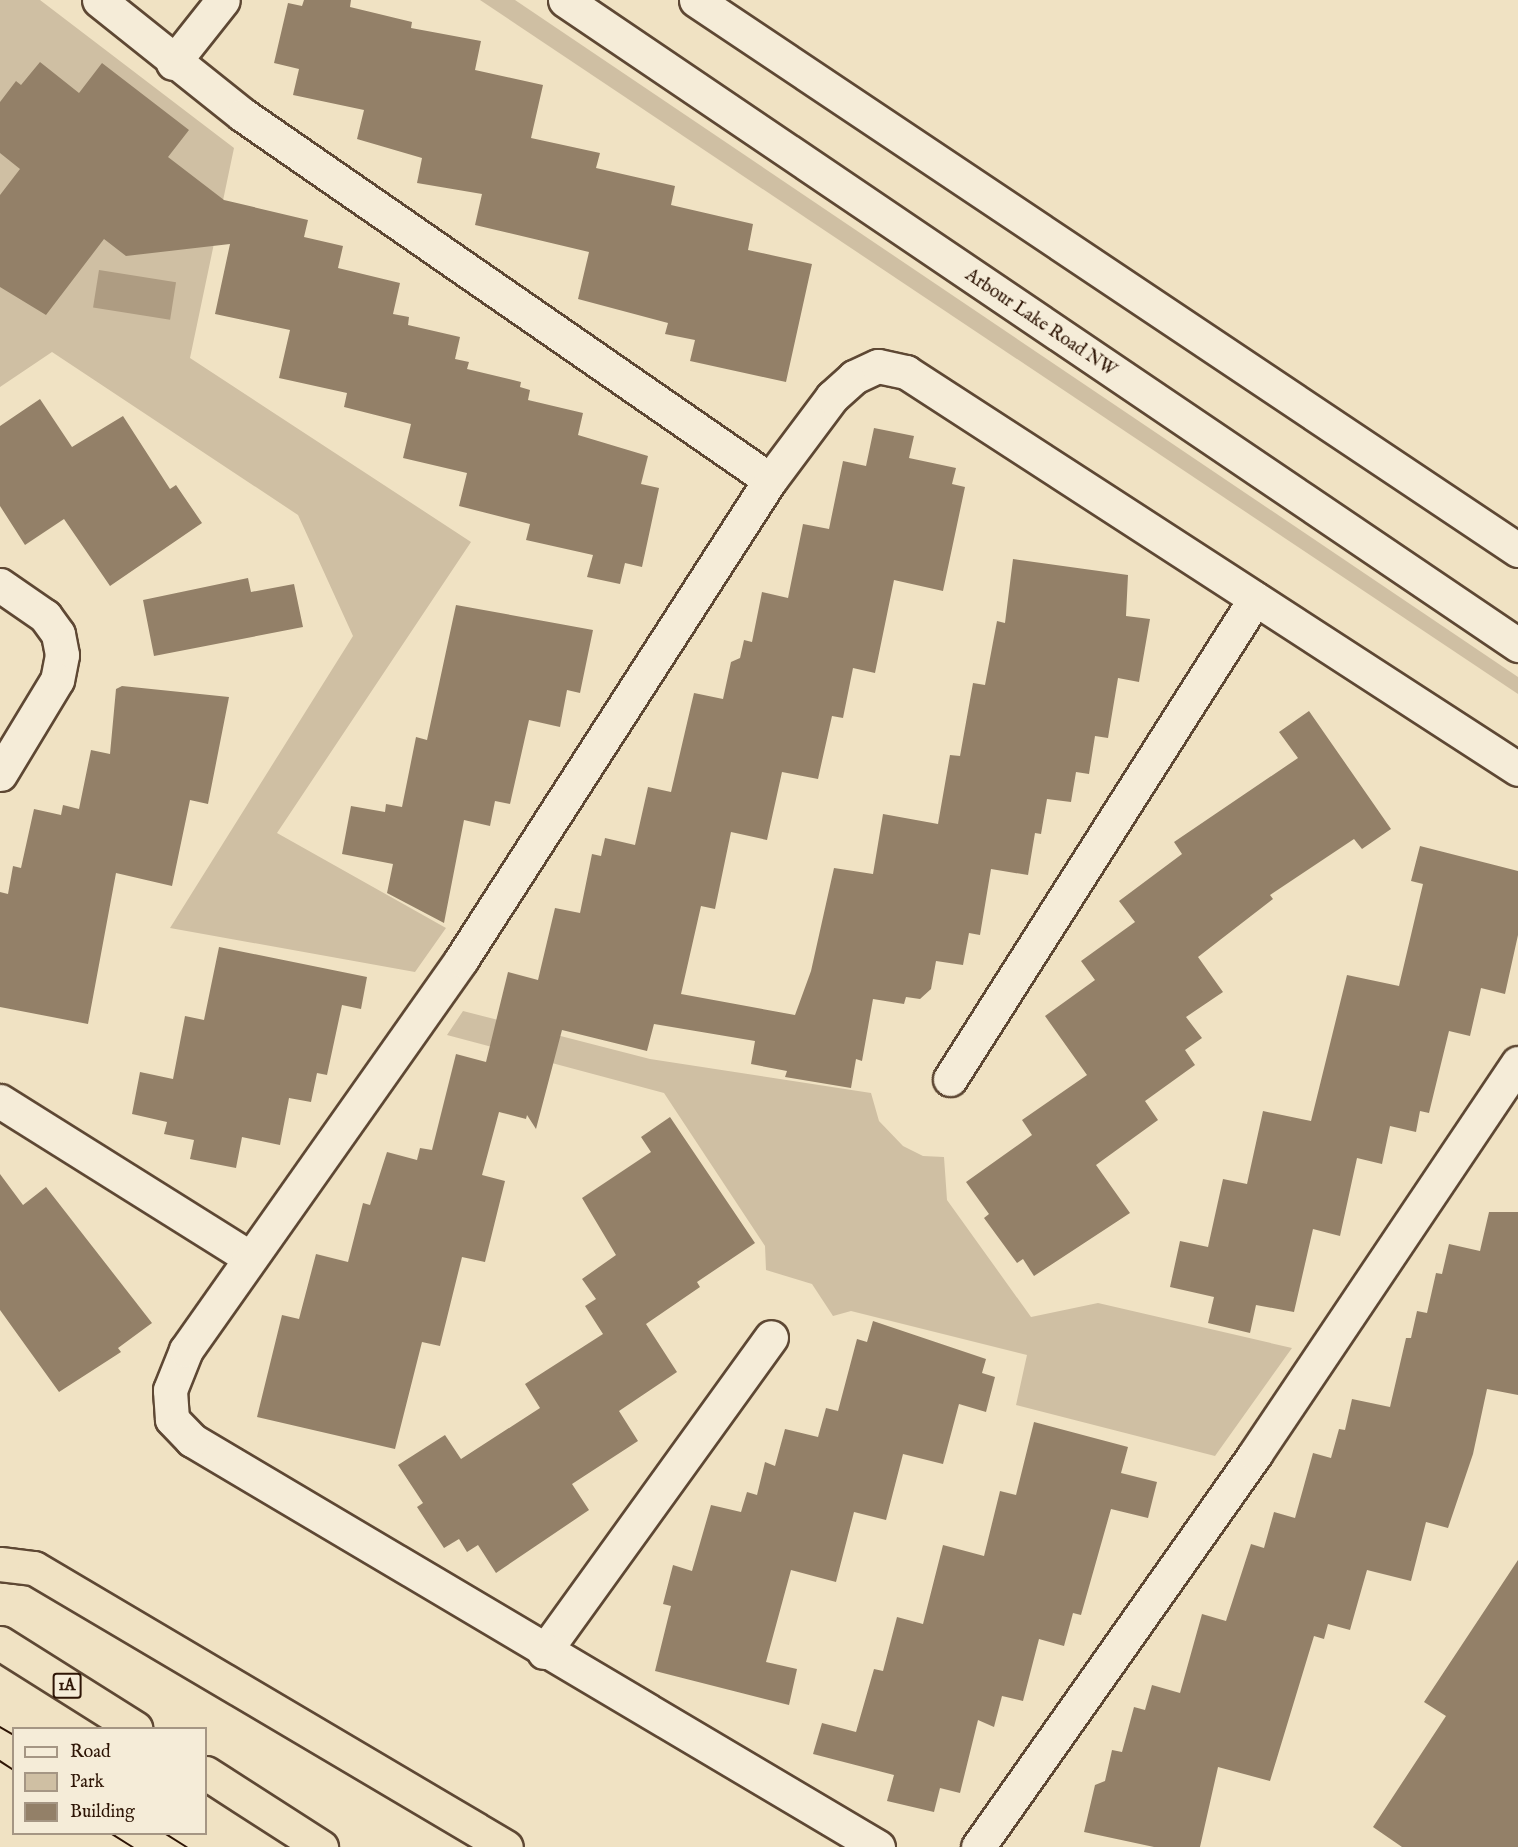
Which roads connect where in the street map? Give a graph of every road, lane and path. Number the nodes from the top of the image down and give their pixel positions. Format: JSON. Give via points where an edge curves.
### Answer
{"nodes":[{"id":1,"x":223,"y":0,"type":"edge"},
{"id":2,"x":564,"y":0,"type":"edge"},
{"id":3,"x":696,"y":0,"type":"edge"},
{"id":4,"x":118,"y":6,"type":"edge"},
{"id":5,"x":173,"y":63,"type":"junction"},
{"id":6,"x":770,"y":480,"type":"junction"},
{"id":7,"x":1518,"y":550,"type":"edge"},
{"id":8,"x":0,"y":585,"type":"edge"},
{"id":9,"x":1255,"y":599,"type":"junction"},
{"id":10,"x":1518,"y":645,"type":"edge"},
{"id":11,"x":1518,"y":769,"type":"edge"},
{"id":12,"x":0,"y":774,"type":"edge"},
{"id":13,"x":1518,"y":1063,"type":"edge"},
{"id":14,"x":950,"y":1079,"type":"dead end"},
{"id":15,"x":0,"y":1101,"type":"edge"},
{"id":16,"x":250,"y":1258,"type":"junction"},
{"id":17,"x":771,"y":1337,"type":"dead end"},
{"id":18,"x":0,"y":1563,"type":"edge"},
{"id":19,"x":0,"y":1643,"type":"edge"},
{"id":20,"x":544,"y":1652,"type":"junction"},
{"id":21,"x":133,"y":1727,"type":"edge"},
{"id":22,"x":207,"y":1774,"type":"edge"},
{"id":23,"x":321,"y":1847,"type":"edge"},
{"id":24,"x":506,"y":1847,"type":"edge"},
{"id":25,"x":878,"y":1847,"type":"edge"},
{"id":26,"x":978,"y":1847,"type":"edge"}],
"edges":[{"from":1,"to":5,"type":"street"},
{"from":2,"to":10,"type":"street","name":"Arbour Lake Road NW"},
{"from":3,"to":7,"type":"street"},
{"from":4,"to":5,"type":"street"},
{"from":5,"to":6,"type":"street"},
{"from":6,"to":9,"type":"street","via":[[832,397],[854,376],[878,366],[906,372]]},
{"from":6,"to":16,"type":"street","via":[[461,960]]},
{"from":8,"to":12,"type":"street","via":[[45,616],[58,634],[62,655],[57,680]]},
{"from":9,"to":11,"type":"street"},
{"from":9,"to":14,"type":"street"},
{"from":13,"to":26,"type":"street","via":[[1255,1454]]},
{"from":15,"to":16,"type":"street"},
{"from":16,"to":20,"type":"street","via":[[186,1350],[170,1390],[172,1419],[192,1440],[220,1459]]},
{"from":17,"to":20,"type":"street"},
{"from":18,"to":24,"type":"highway","via":[[34,1568]]},
{"from":19,"to":21,"type":"highway","number":"1A"},
{"from":20,"to":25,"type":"street"},
{"from":22,"to":23,"type":"highway"}]}
